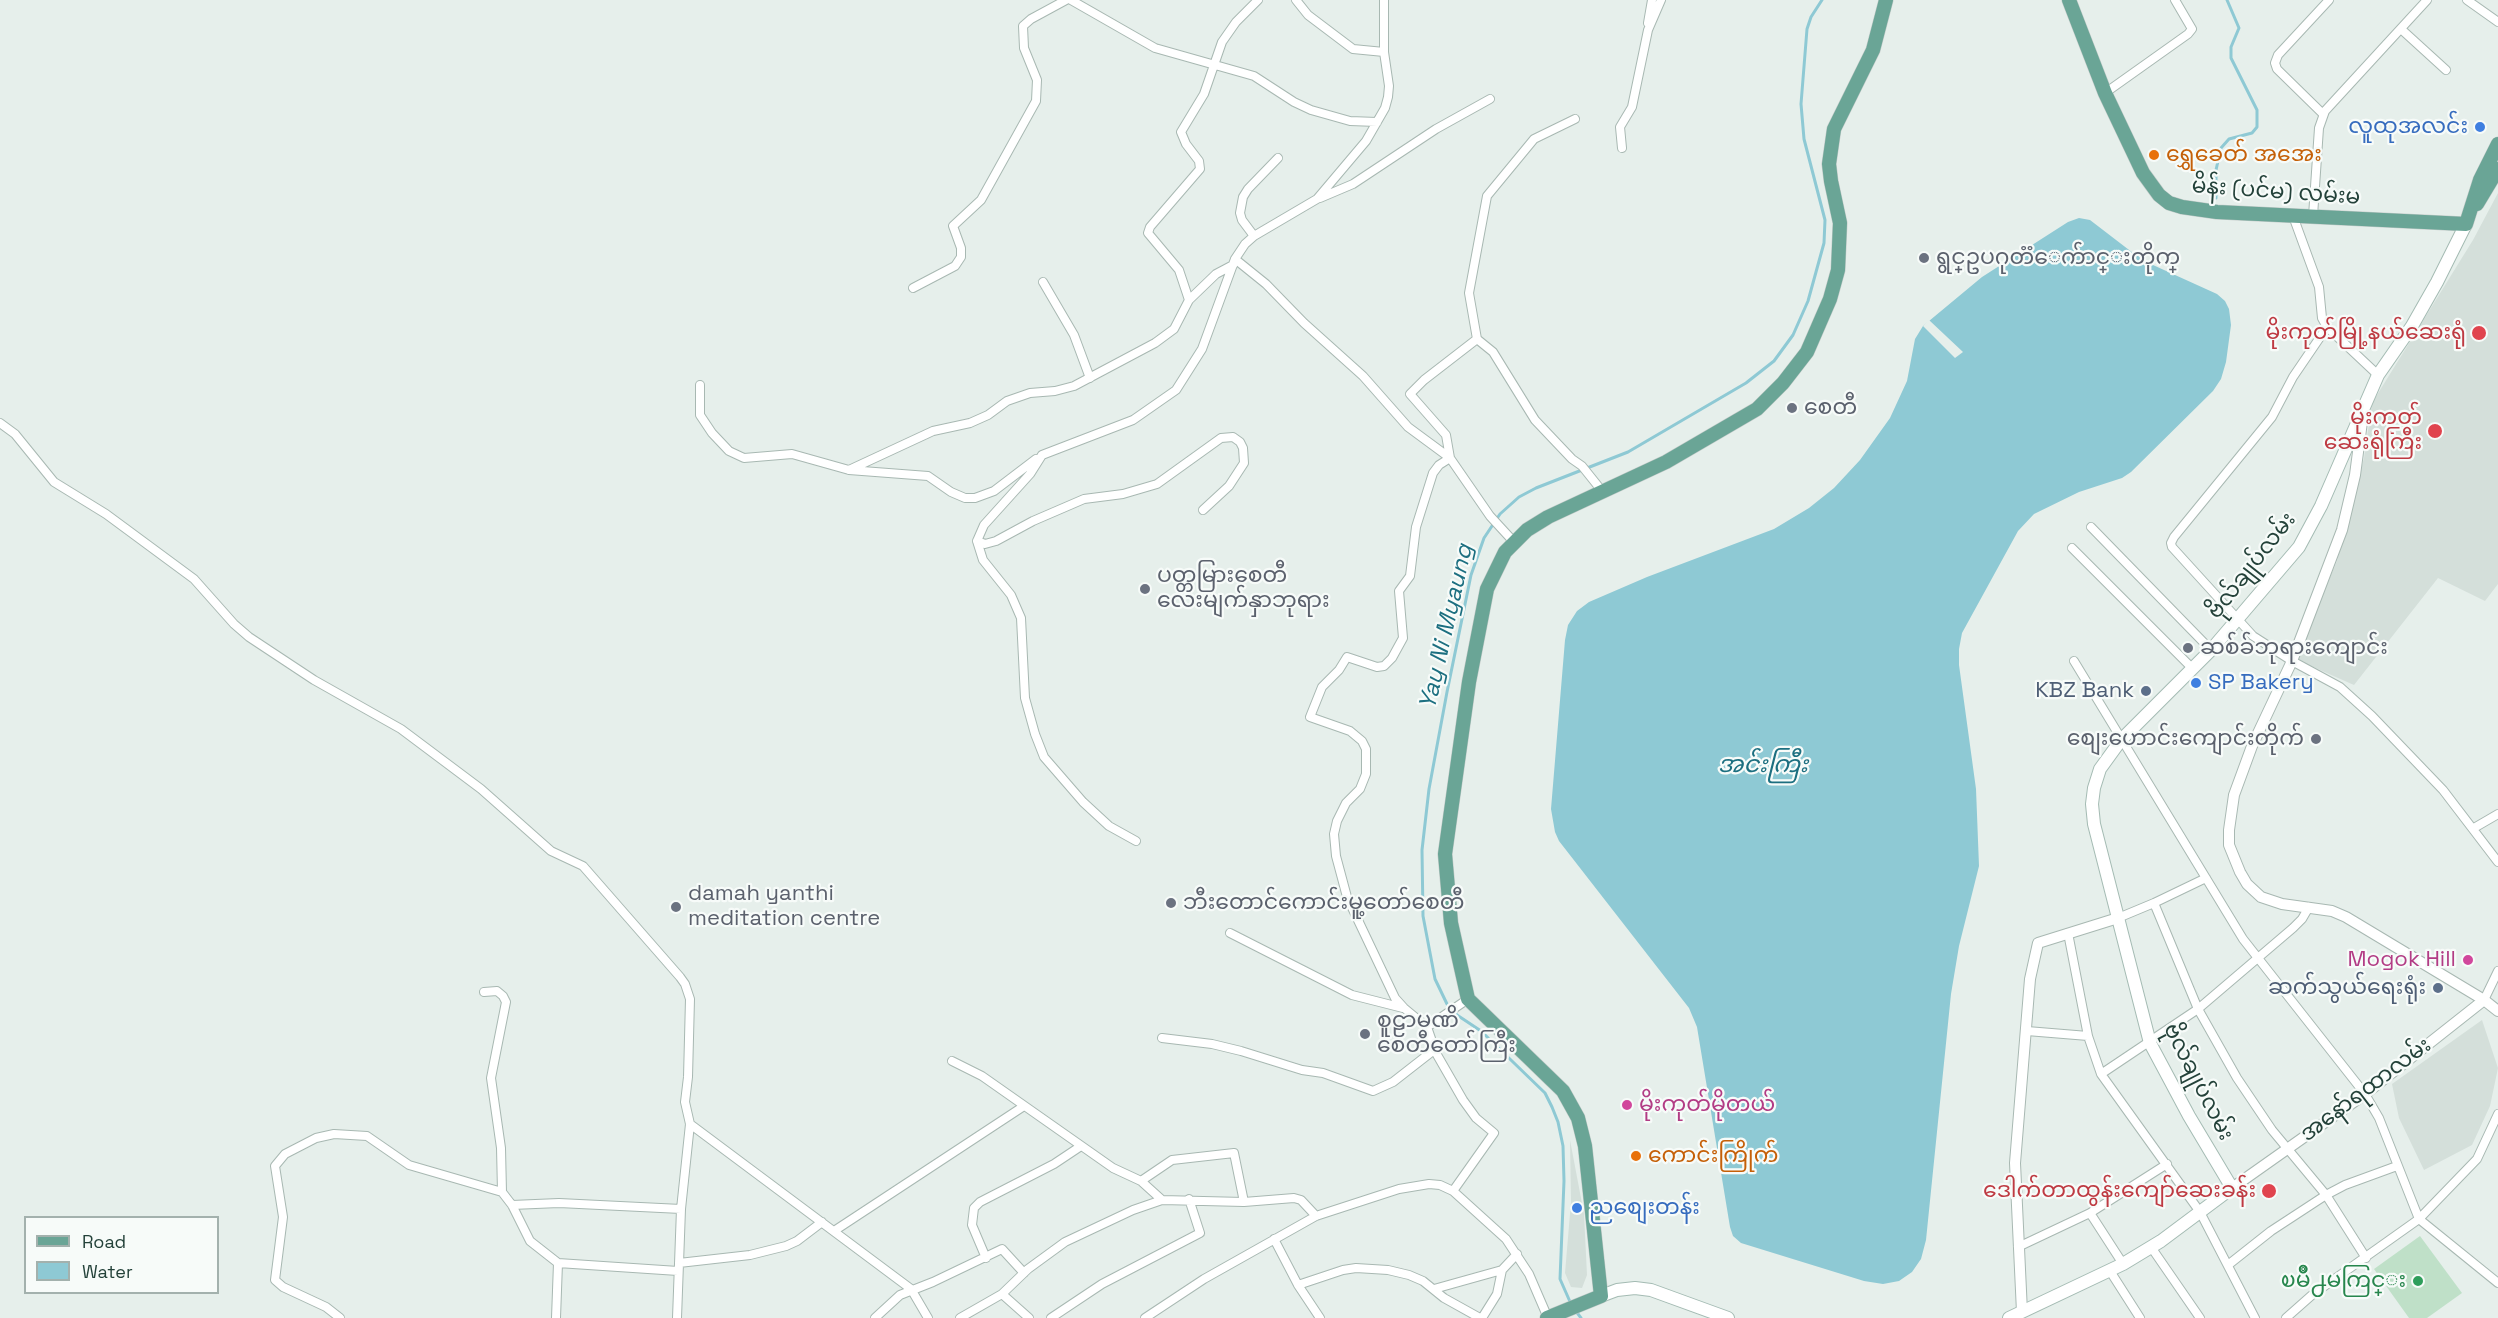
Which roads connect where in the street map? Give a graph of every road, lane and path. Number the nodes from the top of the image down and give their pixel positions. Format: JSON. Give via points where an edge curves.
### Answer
{"nodes":[{"id":1,"x":1069,"y":0,"type":"edge"},
{"id":2,"x":1258,"y":0,"type":"edge"},
{"id":3,"x":1296,"y":0,"type":"edge"},
{"id":4,"x":1384,"y":0,"type":"edge"},
{"id":5,"x":1652,"y":0,"type":"edge"},
{"id":6,"x":1661,"y":0,"type":"edge"},
{"id":7,"x":1886,"y":0,"type":"edge"},
{"id":8,"x":2175,"y":0,"type":"edge"},
{"id":9,"x":2329,"y":0,"type":"edge"},
{"id":10,"x":2427,"y":0,"type":"edge"},
{"id":11,"x":2467,"y":0,"type":"edge"},
{"id":12,"x":2071,"y":1,"type":"edge"},
{"id":13,"x":2498,"y":22,"type":"edge"},
{"id":14,"x":2401,"y":29,"type":"junction"},
{"id":15,"x":1648,"y":30,"type":"junction"},
{"id":16,"x":1384,"y":52,"type":"junction"},
{"id":17,"x":1213,"y":63,"type":"junction"},
{"id":18,"x":2446,"y":70,"type":"dead end"},
{"id":19,"x":2105,"y":93,"type":"junction"},
{"id":20,"x":1490,"y":99,"type":"dead end"},
{"id":21,"x":2323,"y":114,"type":"junction"},
{"id":22,"x":1575,"y":118,"type":"dead end"},
{"id":23,"x":1377,"y":122,"type":"junction"},
{"id":24,"x":2498,"y":144,"type":"edge"},
{"id":25,"x":1622,"y":148,"type":"dead end"},
{"id":26,"x":1278,"y":158,"type":"dead end"},
{"id":27,"x":2498,"y":169,"type":"edge"},
{"id":28,"x":1317,"y":199,"type":"junction"},
{"id":29,"x":2293,"y":216,"type":"junction"},
{"id":30,"x":2313,"y":216,"type":"junction"},
{"id":31,"x":2467,"y":220,"type":"junction"},
{"id":32,"x":1254,"y":236,"type":"junction"},
{"id":33,"x":1234,"y":262,"type":"junction"},
{"id":34,"x":1043,"y":282,"type":"dead end"},
{"id":35,"x":913,"y":288,"type":"dead end"},
{"id":36,"x":1189,"y":300,"type":"junction"},
{"id":37,"x":2327,"y":327,"type":"junction"},
{"id":38,"x":1477,"y":339,"type":"junction"},
{"id":39,"x":2378,"y":375,"type":"junction"},
{"id":40,"x":1090,"y":378,"type":"junction"},
{"id":41,"x":699,"y":385,"type":"dead end"},
{"id":42,"x":2364,"y":408,"type":"junction"},
{"id":43,"x":0,"y":423,"type":"edge"},
{"id":44,"x":1042,"y":455,"type":"junction"},
{"id":45,"x":1450,"y":458,"type":"junction"},
{"id":46,"x":849,"y":470,"type":"junction"},
{"id":47,"x":1602,"y":491,"type":"junction"},
{"id":48,"x":1203,"y":510,"type":"dead end"},
{"id":49,"x":2091,"y":527,"type":"dead end"},
{"id":50,"x":978,"y":541,"type":"junction"},
{"id":51,"x":1513,"y":541,"type":"junction"},
{"id":52,"x":2072,"y":548,"type":"dead end"},
{"id":53,"x":2238,"y":620,"type":"junction"},
{"id":54,"x":2211,"y":650,"type":"junction"},
{"id":55,"x":2074,"y":661,"type":"dead end"},
{"id":56,"x":2292,"y":662,"type":"junction"},
{"id":57,"x":2193,"y":669,"type":"junction"},
{"id":58,"x":2121,"y":740,"type":"junction"},
{"id":59,"x":2498,"y":814,"type":"edge"},
{"id":60,"x":2474,"y":828,"type":"junction"},
{"id":61,"x":1136,"y":841,"type":"dead end"},
{"id":62,"x":2498,"y":862,"type":"edge"},
{"id":63,"x":2206,"y":878,"type":"junction"},
{"id":64,"x":2154,"y":903,"type":"junction"},
{"id":65,"x":2309,"y":907,"type":"junction"},
{"id":66,"x":2118,"y":918,"type":"junction"},
{"id":67,"x":1230,"y":933,"type":"dead end"},
{"id":68,"x":2068,"y":933,"type":"junction"},
{"id":69,"x":2258,"y":959,"type":"junction"},
{"id":70,"x":2498,"y":971,"type":"edge"},
{"id":71,"x":484,"y":992,"type":"dead end"},
{"id":72,"x":1468,"y":999,"type":"junction"},
{"id":73,"x":2484,"y":1000,"type":"junction"},
{"id":74,"x":1404,"y":1008,"type":"junction"},
{"id":75,"x":2198,"y":1009,"type":"junction"},
{"id":76,"x":2498,"y":1011,"type":"edge"},
{"id":77,"x":1426,"y":1027,"type":"junction"},
{"id":78,"x":2027,"y":1031,"type":"junction"},
{"id":79,"x":2088,"y":1036,"type":"junction"},
{"id":80,"x":1162,"y":1038,"type":"dead end"},
{"id":81,"x":2150,"y":1043,"type":"junction"},
{"id":82,"x":1434,"y":1050,"type":"junction"},
{"id":83,"x":952,"y":1061,"type":"dead end"},
{"id":84,"x":2101,"y":1074,"type":"junction"},
{"id":85,"x":2365,"y":1094,"type":"junction"},
{"id":86,"x":1024,"y":1106,"type":"junction"},
{"id":87,"x":2498,"y":1114,"type":"edge"},
{"id":88,"x":690,"y":1124,"type":"junction"},
{"id":89,"x":1081,"y":1146,"type":"junction"},
{"id":90,"x":2287,"y":1149,"type":"junction"},
{"id":91,"x":2167,"y":1164,"type":"junction"},
{"id":92,"x":2397,"y":1166,"type":"junction"},
{"id":93,"x":1141,"y":1181,"type":"junction"},
{"id":94,"x":2232,"y":1188,"type":"junction"},
{"id":95,"x":1453,"y":1191,"type":"junction"},
{"id":96,"x":502,"y":1192,"type":"junction"},
{"id":97,"x":2325,"y":1195,"type":"junction"},
{"id":98,"x":1189,"y":1199,"type":"junction"},
{"id":99,"x":1162,"y":1200,"type":"junction"},
{"id":100,"x":1244,"y":1202,"type":"junction"},
{"id":101,"x":512,"y":1205,"type":"junction"},
{"id":102,"x":681,"y":1209,"type":"junction"},
{"id":103,"x":2200,"y":1212,"type":"junction"},
{"id":104,"x":2090,"y":1213,"type":"junction"},
{"id":105,"x":1316,"y":1216,"type":"junction"},
{"id":106,"x":2419,"y":1219,"type":"junction"},
{"id":107,"x":822,"y":1222,"type":"junction"},
{"id":108,"x":834,"y":1231,"type":"junction"},
{"id":109,"x":1274,"y":1239,"type":"junction"},
{"id":110,"x":2018,"y":1247,"type":"junction"},
{"id":111,"x":2151,"y":1247,"type":"junction"},
{"id":112,"x":1517,"y":1254,"type":"junction"},
{"id":113,"x":986,"y":1258,"type":"junction"},
{"id":114,"x":2366,"y":1258,"type":"junction"},
{"id":115,"x":558,"y":1263,"type":"junction"},
{"id":116,"x":2123,"y":1264,"type":"junction"},
{"id":117,"x":2228,"y":1265,"type":"junction"},
{"id":118,"x":678,"y":1267,"type":"junction"},
{"id":119,"x":1502,"y":1270,"type":"junction"},
{"id":120,"x":2110,"y":1271,"type":"junction"},
{"id":121,"x":1023,"y":1273,"type":"junction"},
{"id":122,"x":2498,"y":1283,"type":"edge"},
{"id":123,"x":1298,"y":1285,"type":"junction"},
{"id":124,"x":1434,"y":1288,"type":"junction"},
{"id":125,"x":911,"y":1289,"type":"junction"},
{"id":126,"x":1002,"y":1294,"type":"junction"},
{"id":127,"x":1601,"y":1296,"type":"junction"},
{"id":128,"x":2022,"y":1315,"type":"edge"},
{"id":129,"x":1551,"y":1316,"type":"edge"},
{"id":130,"x":340,"y":1318,"type":"edge"},
{"id":131,"x":556,"y":1318,"type":"edge"},
{"id":132,"x":676,"y":1318,"type":"edge"},
{"id":133,"x":875,"y":1318,"type":"edge"},
{"id":134,"x":928,"y":1318,"type":"edge"},
{"id":135,"x":960,"y":1318,"type":"edge"},
{"id":136,"x":1029,"y":1318,"type":"edge"},
{"id":137,"x":1051,"y":1318,"type":"edge"},
{"id":138,"x":1145,"y":1318,"type":"edge"},
{"id":139,"x":1320,"y":1318,"type":"edge"},
{"id":140,"x":1481,"y":1318,"type":"edge"},
{"id":141,"x":1728,"y":1318,"type":"edge"},
{"id":142,"x":2009,"y":1318,"type":"edge"},
{"id":143,"x":2140,"y":1318,"type":"edge"},
{"id":144,"x":2200,"y":1318,"type":"edge"},
{"id":145,"x":2255,"y":1318,"type":"edge"},
{"id":146,"x":2286,"y":1318,"type":"edge"}],
"edges":[{"from":1,"to":17,"type":"street","via":[[1155,48]]},
{"from":1,"to":35,"type":"street","via":[[1023,26],[1024,48],[1037,80],[1036,101],[981,200],[953,226],[961,257],[955,266]]},
{"from":2,"to":17,"type":"street","via":[[1236,22]]},
{"from":3,"to":16,"type":"street","via":[[1308,15],[1353,49]]},
{"from":4,"to":16,"type":"street"},
{"from":5,"to":15,"type":"street"},
{"from":6,"to":15,"type":"street"},
{"from":7,"to":47,"type":"main road","via":[[1873,50],[1834,129],[1829,164],[1840,223],[1838,270],[1807,352],[1756,409],[1693,447]]},
{"from":8,"to":19,"type":"street","via":[[2192,29]]},
{"from":9,"to":21,"type":"street","via":[[2275,63]]},
{"from":10,"to":14,"type":"street"},
{"from":11,"to":13,"type":"street"},
{"from":12,"to":19,"type":"main road","name":"မိန်း (ပင်မ) လမ်းမ"},
{"from":14,"to":18,"type":"street"},
{"from":14,"to":21,"type":"street"},
{"from":15,"to":25,"type":"street","via":[[1632,107],[1620,127]]},
{"from":16,"to":23,"type":"street","via":[[1388,97]]},
{"from":17,"to":23,"type":"street","via":[[1254,75],[1311,110],[1350,121]]},
{"from":17,"to":36,"type":"street","via":[[1204,94],[1181,132],[1200,169],[1148,233],[1179,270]]},
{"from":19,"to":29,"type":"main road","name":"မိန်း (ပင်မ) လမ်းမ","via":[[2143,173],[2169,203],[2197,210]]},
{"from":20,"to":28,"type":"street","via":[[1353,184]]},
{"from":21,"to":30,"type":"street"},
{"from":22,"to":38,"type":"street","via":[[1534,139],[1487,196],[1469,293]]},
{"from":23,"to":28,"type":"street","via":[[1366,141]]},
{"from":24,"to":31,"type":"main road","via":[[2480,180]]},
{"from":26,"to":32,"type":"street","via":[[1243,197],[1240,213]]},
{"from":27,"to":31,"type":"main road"},
{"from":28,"to":32,"type":"street"},
{"from":29,"to":30,"type":"main road","name":"မိန်း (ပင်မ) လမ်းမ"},
{"from":29,"to":37,"type":"street","via":[[2319,287],[2320,310]]},
{"from":30,"to":31,"type":"main road","name":"မိန်း (ပင်မ) လမ်းမ"},
{"from":31,"to":39,"type":"main road","name":"ဗိုလ်‌ချုပ်‌လမ်း","via":[[2409,332]]},
{"from":32,"to":33,"type":"street"},
{"from":33,"to":36,"type":"street"},
{"from":33,"to":44,"type":"street","via":[[1202,349],[1176,390],[1133,420]]},
{"from":33,"to":45,"type":"street","via":[[1266,284],[1363,376],[1408,427]]},
{"from":34,"to":40,"type":"street","via":[[1074,336]]},
{"from":36,"to":40,"type":"street","via":[[1174,329]]},
{"from":37,"to":39,"type":"street"},
{"from":37,"to":53,"type":"street","via":[[2272,417],[2171,543]]},
{"from":38,"to":45,"type":"street","via":[[1410,394],[1446,435]]},
{"from":38,"to":47,"type":"street","via":[[1493,352],[1535,420]]},
{"from":39,"to":42,"type":"main road","name":"ဗိုလ်‌ချုပ်‌လမ်း"},
{"from":40,"to":46,"type":"street","via":[[1074,386],[1007,401],[970,423],[933,431]]},
{"from":41,"to":46,"type":"street","via":[[700,415],[729,451],[744,458],[792,454]]},
{"from":42,"to":53,"type":"main road","name":"ဗိုလ်‌ချုပ်‌လမ်း","via":[[2311,528]]},
{"from":42,"to":56,"type":"street","via":[[2355,475],[2342,530]]},
{"from":43,"to":88,"type":"street","via":[[20,440],[54,482],[130,531],[194,579],[249,637],[314,680],[401,729],[481,789],[551,851],[588,871],[680,977],[689,993],[685,1102]]},
{"from":44,"to":46,"type":"street","via":[[994,491],[975,498],[951,492],[928,476]]},
{"from":44,"to":50,"type":"street","via":[[984,525]]},
{"from":45,"to":51,"type":"street","via":[[1490,516]]},
{"from":45,"to":74,"type":"street","via":[[1433,473],[1416,527],[1410,576],[1399,591],[1403,638],[1384,666],[1347,657],[1322,687],[1310,717],[1350,731],[1365,749],[1366,774],[1337,821],[1336,856],[1347,897],[1383,977]]},
{"from":47,"to":51,"type":"main road","via":[[1548,516]]},
{"from":48,"to":50,"type":"street","via":[[1229,486],[1244,463],[1243,448],[1233,436],[1221,438],[1157,484],[1084,499],[996,541]]},
{"from":49,"to":54,"type":"street"},
{"from":50,"to":61,"type":"street","via":[[983,560],[1011,595],[1021,618],[1026,698],[1044,756],[1089,808],[1109,826]]},
{"from":51,"to":72,"type":"main road","via":[[1496,567],[1482,611],[1445,854],[1451,923]]},
{"from":52,"to":57,"type":"street"},
{"from":53,"to":54,"type":"main road","name":"ဗိုလ်‌ချုပ်‌လမ်း"},
{"from":53,"to":56,"type":"street","via":[[2261,643]]},
{"from":54,"to":57,"type":"main road","name":"ဗိုလ်‌ချုပ်‌လမ်း"},
{"from":55,"to":58,"type":"street"},
{"from":56,"to":60,"type":"street","via":[[2340,687],[2372,716]]},
{"from":56,"to":65,"type":"street","via":[[2252,746],[2234,795],[2229,845],[2247,884],[2261,897]]},
{"from":57,"to":58,"type":"main road","name":"ဗိုလ်‌ချုပ်‌လမ်း"},
{"from":58,"to":63,"type":"street"},
{"from":58,"to":66,"type":"main road","name":"ဗိုလ်‌ချုပ်‌လမ်း","via":[[2100,769],[2092,804]]},
{"from":59,"to":60,"type":"street"},
{"from":60,"to":62,"type":"street"},
{"from":63,"to":64,"type":"street"},
{"from":63,"to":69,"type":"street"},
{"from":64,"to":66,"type":"street"},
{"from":64,"to":75,"type":"street"},
{"from":65,"to":69,"type":"street","via":[[2302,919]]},
{"from":65,"to":73,"type":"street","via":[[2346,917]]},
{"from":66,"to":68,"type":"street"},
{"from":66,"to":81,"type":"main road","name":"ဗိုလ်‌ချုပ်‌လမ်း"},
{"from":67,"to":74,"type":"street","via":[[1352,995]]},
{"from":68,"to":78,"type":"street","via":[[2038,943],[2030,979]]},
{"from":68,"to":79,"type":"street"},
{"from":69,"to":75,"type":"street"},
{"from":69,"to":85,"type":"street"},
{"from":70,"to":73,"type":"street"},
{"from":71,"to":96,"type":"street","via":[[496,991],[506,1002],[491,1078],[501,1148]]},
{"from":72,"to":77,"type":"street"},
{"from":72,"to":127,"type":"main road","via":[[1552,1078],[1574,1109],[1589,1172]]},
{"from":73,"to":76,"type":"street"},
{"from":73,"to":85,"type":"street","name":"အ‌နော်‌ရထာလမ်း"},
{"from":74,"to":77,"type":"street"},
{"from":75,"to":81,"type":"street"},
{"from":75,"to":90,"type":"street","via":[[2237,1077]]},
{"from":77,"to":82,"type":"street"},
{"from":78,"to":79,"type":"street"},
{"from":78,"to":110,"type":"street","via":[[2015,1162]]},
{"from":79,"to":84,"type":"street"},
{"from":80,"to":82,"type":"street","via":[[1241,1051],[1373,1091],[1393,1082]]},
{"from":81,"to":84,"type":"street"},
{"from":81,"to":94,"type":"main road","name":"ဗိုလ်‌ချုပ်‌လမ်း"},
{"from":82,"to":95,"type":"street","via":[[1476,1118],[1494,1133]]},
{"from":83,"to":86,"type":"street"},
{"from":84,"to":91,"type":"street"},
{"from":85,"to":90,"type":"street","name":"အ‌နော်‌ရထာလမ်း"},
{"from":85,"to":92,"type":"street","via":[[2379,1118]]},
{"from":86,"to":89,"type":"street"},
{"from":86,"to":108,"type":"street"},
{"from":87,"to":106,"type":"street","via":[[2477,1159]]},
{"from":88,"to":102,"type":"street"},
{"from":88,"to":107,"type":"street"},
{"from":89,"to":93,"type":"street"},
{"from":89,"to":113,"type":"street","via":[[974,1208],[972,1225]]},
{"from":90,"to":94,"type":"street","name":"အ‌နော်‌ရထာလမ်း"},
{"from":90,"to":97,"type":"street"},
{"from":91,"to":103,"type":"street"},
{"from":91,"to":104,"type":"street"},
{"from":92,"to":97,"type":"street"},
{"from":92,"to":106,"type":"street"},
{"from":93,"to":99,"type":"street"},
{"from":93,"to":100,"type":"street","via":[[1172,1160],[1234,1153]]},
{"from":94,"to":103,"type":"main road"},
{"from":95,"to":105,"type":"street","via":[[1435,1184],[1409,1188]]},
{"from":95,"to":112,"type":"street","via":[[1491,1224]]},
{"from":96,"to":101,"type":"street"},
{"from":96,"to":130,"type":"street","via":[[409,1165],[367,1136],[334,1134],[316,1138],[285,1154],[275,1166],[283,1217],[275,1280]]},
{"from":97,"to":114,"type":"street"},
{"from":97,"to":117,"type":"street"},
{"from":98,"to":99,"type":"street"},
{"from":98,"to":100,"type":"street"},
{"from":98,"to":137,"type":"street","via":[[1200,1233],[1102,1284]]},
{"from":99,"to":121,"type":"street","via":[[1065,1242]]},
{"from":100,"to":105,"type":"street","via":[[1294,1198]]},
{"from":101,"to":102,"type":"street","via":[[559,1203]]},
{"from":101,"to":115,"type":"street","via":[[530,1241]]},
{"from":102,"to":118,"type":"street"},
{"from":103,"to":111,"type":"main road"},
{"from":103,"to":117,"type":"street"},
{"from":104,"to":110,"type":"street"},
{"from":104,"to":116,"type":"street"},
{"from":105,"to":109,"type":"street"},
{"from":106,"to":114,"type":"street"},
{"from":106,"to":122,"type":"street"},
{"from":107,"to":108,"type":"street"},
{"from":107,"to":118,"type":"street","via":[[786,1246]]},
{"from":108,"to":125,"type":"street"},
{"from":109,"to":123,"type":"street"},
{"from":109,"to":138,"type":"street"},
{"from":110,"to":128,"type":"street"},
{"from":111,"to":116,"type":"main road"},
{"from":111,"to":144,"type":"street"},
{"from":112,"to":119,"type":"street"},
{"from":112,"to":129,"type":"street"},
{"from":113,"to":121,"type":"street","via":[[1002,1249]]},
{"from":113,"to":125,"type":"street"},
{"from":114,"to":146,"type":"street"},
{"from":115,"to":118,"type":"street"},
{"from":115,"to":131,"type":"street"},
{"from":116,"to":120,"type":"main road"},
{"from":117,"to":145,"type":"street"},
{"from":118,"to":132,"type":"street"},
{"from":119,"to":124,"type":"street"},
{"from":119,"to":140,"type":"street","via":[[1497,1294]]},
{"from":120,"to":128,"type":"main road"},
{"from":120,"to":143,"type":"street"},
{"from":121,"to":126,"type":"street"},
{"from":123,"to":124,"type":"street","via":[[1356,1268],[1409,1275]]},
{"from":123,"to":139,"type":"street"},
{"from":124,"to":140,"type":"street","via":[[1444,1298]]},
{"from":125,"to":133,"type":"street","via":[[900,1294]]},
{"from":125,"to":134,"type":"street"},
{"from":126,"to":135,"type":"street"},
{"from":126,"to":136,"type":"street"},
{"from":127,"to":129,"type":"main road"},
{"from":127,"to":141,"type":"main road","via":[[1617,1290],[1651,1290]]},
{"from":128,"to":142,"type":"main road"}]}
